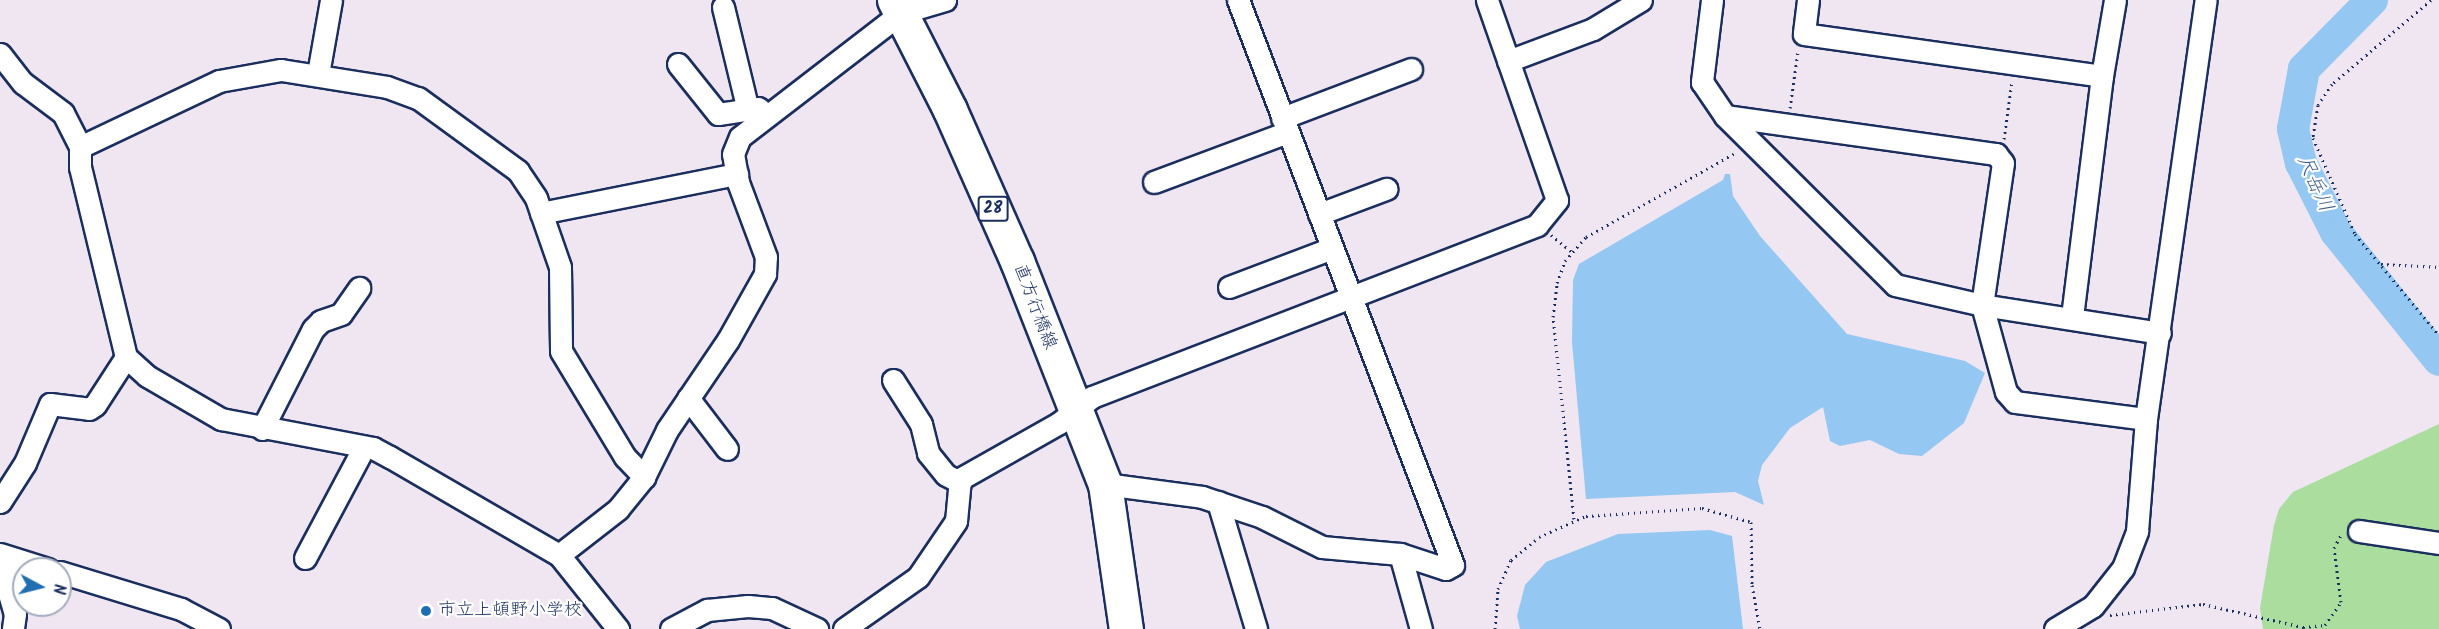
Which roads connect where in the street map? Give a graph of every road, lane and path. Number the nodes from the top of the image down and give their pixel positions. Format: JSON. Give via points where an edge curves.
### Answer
{"nodes":[{"id":1,"x":331,"y":0,"type":"edge"},
{"id":2,"x":945,"y":0,"type":"edge"},
{"id":3,"x":1238,"y":0,"type":"edge"},
{"id":4,"x":1487,"y":0,"type":"edge"},
{"id":5,"x":1641,"y":0,"type":"edge"},
{"id":6,"x":1712,"y":0,"type":"edge"},
{"id":7,"x":1808,"y":0,"type":"edge"},
{"id":8,"x":2115,"y":0,"type":"edge"},
{"id":9,"x":2204,"y":0,"type":"edge"},
{"id":10,"x":2431,"y":0,"type":"edge"},
{"id":11,"x":723,"y":7,"type":"dead end"},
{"id":12,"x":897,"y":7,"type":"edge"},
{"id":13,"x":1804,"y":34,"type":"junction"},
{"id":14,"x":0,"y":54,"type":"edge"},
{"id":15,"x":1508,"y":61,"type":"junction"},
{"id":16,"x":678,"y":64,"type":"dead end"},
{"id":17,"x":2015,"y":64,"type":"junction"},
{"id":18,"x":1411,"y":69,"type":"dead end"},
{"id":19,"x":318,"y":74,"type":"junction"},
{"id":20,"x":2102,"y":76,"type":"junction"},
{"id":21,"x":757,"y":112,"type":"junction"},
{"id":22,"x":1725,"y":116,"type":"junction"},
{"id":23,"x":1788,"y":124,"type":"junction"},
{"id":24,"x":1285,"y":125,"type":"junction"},
{"id":25,"x":1749,"y":139,"type":"junction"},
{"id":26,"x":80,"y":147,"type":"junction"},
{"id":27,"x":1996,"y":154,"type":"junction"},
{"id":28,"x":737,"y":174,"type":"junction"},
{"id":29,"x":1154,"y":182,"type":"dead end"},
{"id":30,"x":1386,"y":189,"type":"dead end"},
{"id":31,"x":541,"y":213,"type":"junction"},
{"id":32,"x":1319,"y":214,"type":"junction"},
{"id":33,"x":1537,"y":225,"type":"junction"},
{"id":34,"x":1332,"y":248,"type":"junction"},
{"id":35,"x":1571,"y":251,"type":"junction"},
{"id":36,"x":2380,"y":264,"type":"junction"},
{"id":37,"x":2439,"y":267,"type":"edge"},
{"id":38,"x":1229,"y":287,"type":"dead end"},
{"id":39,"x":359,"y":288,"type":"dead end"},
{"id":40,"x":1351,"y":299,"type":"junction"},
{"id":41,"x":1982,"y":305,"type":"junction"},
{"id":42,"x":2072,"y":318,"type":"junction"},
{"id":43,"x":2160,"y":333,"type":"junction"},
{"id":44,"x":2439,"y":335,"type":"edge"},
{"id":45,"x":126,"y":357,"type":"junction"},
{"id":46,"x":893,"y":380,"type":"dead end"},
{"id":47,"x":688,"y":398,"type":"junction"},
{"id":48,"x":1074,"y":410,"type":"junction"},
{"id":49,"x":2146,"y":419,"type":"junction"},
{"id":50,"x":262,"y":429,"type":"junction"},
{"id":51,"x":364,"y":447,"type":"junction"},
{"id":52,"x":727,"y":450,"type":"dead end"},
{"id":53,"x":644,"y":477,"type":"junction"},
{"id":54,"x":960,"y":482,"type":"junction"},
{"id":55,"x":1105,"y":484,"type":"junction"},
{"id":56,"x":0,"y":502,"type":"edge"},
{"id":57,"x":1218,"y":502,"type":"junction"},
{"id":58,"x":1574,"y":519,"type":"junction"},
{"id":59,"x":2360,"y":531,"type":"joint"},
{"id":60,"x":2439,"y":543,"type":"edge"},
{"id":61,"x":1401,"y":554,"type":"junction"},
{"id":62,"x":558,"y":555,"type":"junction"},
{"id":63,"x":4,"y":556,"type":"edge"},
{"id":64,"x":305,"y":558,"type":"dead end"},
{"id":65,"x":72,"y":576,"type":"edge"},
{"id":66,"x":2081,"y":613,"type":"junction"},
{"id":67,"x":13,"y":629,"type":"edge"},
{"id":68,"x":219,"y":629,"type":"edge"},
{"id":69,"x":618,"y":629,"type":"edge"},
{"id":70,"x":671,"y":629,"type":"edge"},
{"id":71,"x":817,"y":629,"type":"edge"},
{"id":72,"x":844,"y":629,"type":"edge"},
{"id":73,"x":1126,"y":629,"type":"edge"},
{"id":74,"x":1256,"y":629,"type":"edge"},
{"id":75,"x":1421,"y":629,"type":"edge"},
{"id":76,"x":1495,"y":629,"type":"edge"},
{"id":77,"x":1760,"y":629,"type":"edge"},
{"id":78,"x":2055,"y":629,"type":"edge"}],
"edges":[{"from":1,"to":19,"type":"street"},
{"from":2,"to":12,"type":"street"},
{"from":3,"to":24,"type":"street"},
{"from":4,"to":15,"type":"street"},
{"from":5,"to":15,"type":"street","via":[[1593,28]]},
{"from":6,"to":22,"type":"street","via":[[1702,82]]},
{"from":7,"to":13,"type":"street"},
{"from":8,"to":20,"type":"street"},
{"from":9,"to":43,"type":"street"},
{"from":10,"to":36,"type":"path","via":[[2348,68],[2318,105],[2313,138],[2320,160],[2355,234]]},
{"from":11,"to":21,"type":"street"},
{"from":12,"to":21,"type":"street"},
{"from":12,"to":48,"type":"main road","name":"直方行橋線","number":"28","via":[[1017,261]]},
{"from":13,"to":17,"type":"street"},
{"from":13,"to":23,"type":"path"},
{"from":14,"to":26,"type":"street","via":[[22,83],[63,113]]},
{"from":15,"to":33,"type":"street","via":[[1557,200]]},
{"from":16,"to":21,"type":"street","via":[[718,114]]},
{"from":17,"to":20,"type":"street"},
{"from":17,"to":27,"type":"path","via":[[2002,148]]},
{"from":18,"to":24,"type":"street"},
{"from":19,"to":26,"type":"street","via":[[281,70],[219,81]]},
{"from":19,"to":31,"type":"street","via":[[387,87],[418,98],[518,171]]},
{"from":20,"to":42,"type":"street"},
{"from":21,"to":28,"type":"street","via":[[733,154]]},
{"from":22,"to":23,"type":"street"},
{"from":22,"to":25,"type":"street"},
{"from":23,"to":27,"type":"street"},
{"from":24,"to":29,"type":"street"},
{"from":24,"to":32,"type":"street"},
{"from":25,"to":35,"type":"path","via":[[1732,156],[1586,237]]},
{"from":25,"to":41,"type":"street","via":[[1895,285]]},
{"from":26,"to":45,"type":"street","via":[[80,167]]},
{"from":27,"to":41,"type":"street","via":[[2003,163]]},
{"from":28,"to":31,"type":"street"},
{"from":28,"to":47,"type":"street","via":[[766,257],[765,274]]},
{"from":30,"to":32,"type":"street"},
{"from":31,"to":53,"type":"street","via":[[560,267],[561,351],[625,457]]},
{"from":32,"to":34,"type":"street"},
{"from":33,"to":35,"type":"path"},
{"from":33,"to":40,"type":"street"},
{"from":34,"to":38,"type":"street"},
{"from":34,"to":40,"type":"street"},
{"from":35,"to":58,"type":"path","via":[[1557,283],[1553,317]]},
{"from":36,"to":37,"type":"path"},
{"from":36,"to":44,"type":"path"},
{"from":39,"to":50,"type":"street","via":[[341,314],[321,321],[313,329]]},
{"from":40,"to":48,"type":"street","via":[[1092,398]]},
{"from":40,"to":61,"type":"street","via":[[1453,565],[1446,569]]},
{"from":41,"to":42,"type":"street"},
{"from":41,"to":49,"type":"street","via":[[2006,392],[2015,402]]},
{"from":42,"to":43,"type":"street"},
{"from":43,"to":49,"type":"street"},
{"from":45,"to":50,"type":"street","via":[[200,409]]},
{"from":45,"to":56,"type":"street","via":[[89,409],[50,404],[25,463]]},
{"from":46,"to":54,"type":"street","via":[[921,424],[928,453],[946,475]]},
{"from":47,"to":52,"type":"street"},
{"from":47,"to":53,"type":"street"},
{"from":48,"to":54,"type":"street","via":[[1059,423],[979,465]]},
{"from":48,"to":55,"type":"main road","name":"直方行橋線","number":"28"},
{"from":49,"to":66,"type":"street","via":[[2137,531],[2123,568],[2093,606]]},
{"from":50,"to":51,"type":"street"},
{"from":51,"to":62,"type":"street","via":[[390,457]]},
{"from":51,"to":64,"type":"street"},
{"from":53,"to":62,"type":"street","via":[[618,509]]},
{"from":54,"to":72,"type":"street","via":[[956,521],[918,577]]},
{"from":55,"to":57,"type":"street"},
{"from":55,"to":73,"type":"main road","name":"直方行橋線","number":"28"},
{"from":57,"to":61,"type":"street","via":[[1322,547]]},
{"from":57,"to":74,"type":"street"},
{"from":58,"to":76,"type":"path","via":[[1539,537],[1511,560],[1498,589]]},
{"from":58,"to":77,"type":"path","via":[[1702,508],[1751,522],[1752,585]]},
{"from":59,"to":60,"type":"street"},
{"from":59,"to":66,"type":"path","via":[[2348,530],[2337,538],[2341,602],[2325,625],[2303,627],[2204,604],[2095,617]]},
{"from":61,"to":75,"type":"street"},
{"from":62,"to":69,"type":"street"},
{"from":63,"to":67,"type":"street","via":[[6,583],[15,614]]},
{"from":65,"to":68,"type":"street","via":[[181,609]]},
{"from":66,"to":78,"type":"street"},
{"from":70,"to":71,"type":"street","via":[[707,610],[748,606],[772,608]]}]}
